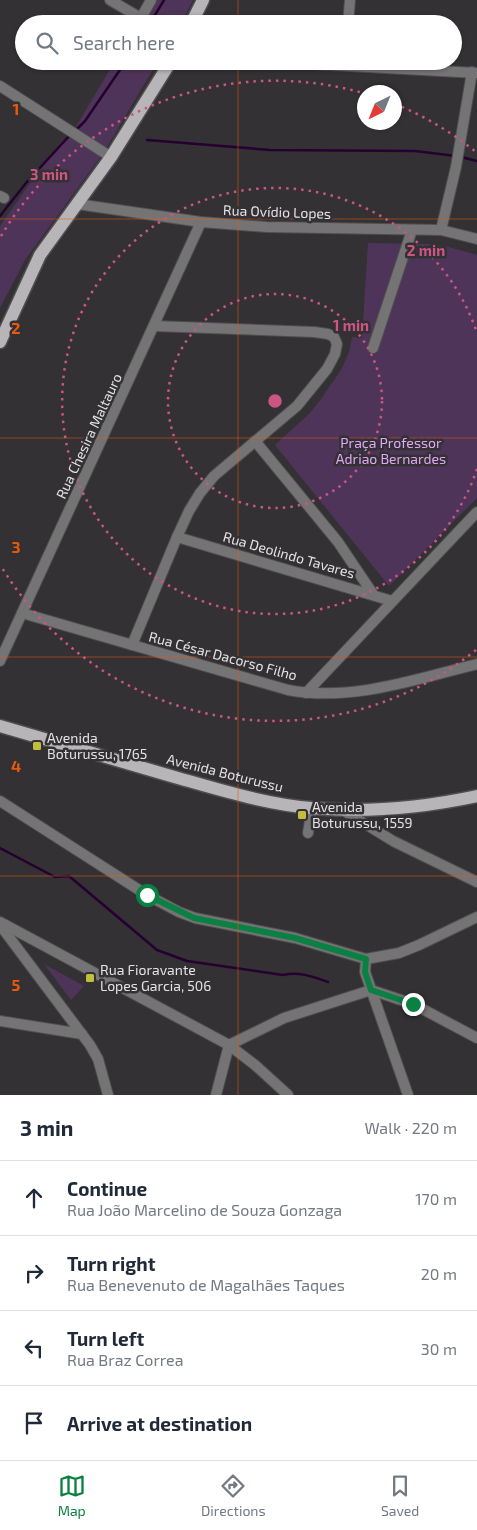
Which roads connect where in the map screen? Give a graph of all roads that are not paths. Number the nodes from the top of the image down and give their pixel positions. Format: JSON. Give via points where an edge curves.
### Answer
{"nodes":[{"id":1,"x":110,"y":0,"type":"edge"},
{"id":2,"x":151,"y":0,"type":"edge"},
{"id":3,"x":203,"y":0,"type":"edge"},
{"id":4,"x":350,"y":0,"type":"edge"},
{"id":5,"x":136,"y":15,"type":"edge"},
{"id":6,"x":147,"y":15,"type":"edge"},
{"id":7,"x":196,"y":15,"type":"edge"},
{"id":8,"x":349,"y":15,"type":"edge"},
{"id":9,"x":165,"y":70,"type":"edge"},
{"id":10,"x":442,"y":70,"type":"edge"},
{"id":11,"x":475,"y":72,"type":"edge"},
{"id":12,"x":0,"y":86,"type":"edge"},
{"id":13,"x":111,"y":157,"type":"junction"},
{"id":14,"x":77,"y":204,"type":"junction"},
{"id":15,"x":201,"y":222,"type":"junction"},
{"id":16,"x":412,"y":230,"type":"junction"},
{"id":17,"x":441,"y":230,"type":"junction"},
{"id":18,"x":477,"y":239,"type":"edge"},
{"id":19,"x":154,"y":326,"type":"junction"},
{"id":20,"x":2,"y":334,"type":"edge"},
{"id":21,"x":373,"y":348,"type":"dead end"},
{"id":22,"x":256,"y":441,"type":"junction"},
{"id":23,"x":477,"y":512,"type":"edge"},
{"id":24,"x":177,"y":537,"type":"junction"},
{"id":25,"x":373,"y":594,"type":"junction"},
{"id":26,"x":392,"y":601,"type":"junction"},
{"id":27,"x":22,"y":613,"type":"junction"},
{"id":28,"x":132,"y":645,"type":"junction"},
{"id":29,"x":0,"y":661,"type":"edge"},
{"id":30,"x":477,"y":664,"type":"edge"},
{"id":31,"x":306,"y":693,"type":"junction"},
{"id":32,"x":0,"y":726,"type":"edge"},
{"id":33,"x":477,"y":796,"type":"edge"},
{"id":34,"x":0,"y":801,"type":"edge"},
{"id":35,"x":312,"y":808,"type":"junction"},
{"id":36,"x":341,"y":809,"type":"junction"},
{"id":37,"x":308,"y":833,"type":"dead end"},
{"id":38,"x":477,"y":882,"type":"edge"},
{"id":39,"x":477,"y":917,"type":"edge"},
{"id":40,"x":0,"y":923,"type":"edge"},
{"id":41,"x":366,"y":959,"type":"junction"},
{"id":42,"x":371,"y":990,"type":"junction"},
{"id":43,"x":0,"y":1021,"type":"edge"},
{"id":44,"x":82,"y":1034,"type":"junction"},
{"id":45,"x":477,"y":1038,"type":"edge"},
{"id":46,"x":229,"y":1045,"type":"junction"},
{"id":47,"x":108,"y":1095,"type":"edge"},
{"id":48,"x":216,"y":1095,"type":"edge"},
{"id":49,"x":288,"y":1095,"type":"edge"},
{"id":50,"x":408,"y":1095,"type":"edge"}],
"edges":[{"from":1,"to":5,"type":"street"},
{"from":2,"to":6,"type":"street"},
{"from":3,"to":7,"type":"main road"},
{"from":4,"to":8,"type":"street"},
{"from":9,"to":13,"type":"main road"},
{"from":10,"to":11,"type":"street"},
{"from":11,"to":17,"type":"street"},
{"from":12,"to":13,"type":"street"},
{"from":13,"to":14,"type":"main road"},
{"from":14,"to":15,"type":"street","name":"Rua Ovídio Lopes"},
{"from":14,"to":20,"type":"main road","via":[[40,255]]},
{"from":15,"to":16,"type":"street","name":"Rua Ovídio Lopes"},
{"from":15,"to":19,"type":"street","name":"Rua Chesira Maltauro"},
{"from":16,"to":17,"type":"street","name":"Rua Ovídio Lopes"},
{"from":16,"to":21,"type":"street"},
{"from":17,"to":18,"type":"street","name":"Rua Ovídio Lopes"},
{"from":19,"to":22,"type":"street","via":[[314,332],[334,337],[337,344],[335,354],[312,389]]},
{"from":19,"to":27,"type":"street","name":"Rua Chesira Maltauro"},
{"from":22,"to":24,"type":"street","via":[[214,476],[200,493]]},
{"from":22,"to":25,"type":"street","via":[[338,542]]},
{"from":23,"to":26,"type":"street"},
{"from":24,"to":25,"type":"street","name":"Rua Deolindo Tavares"},
{"from":24,"to":28,"type":"street"},
{"from":25,"to":26,"type":"street","name":"Rua Deolindo Tavares"},
{"from":26,"to":31,"type":"street"},
{"from":27,"to":28,"type":"street","name":"Rua César Dacorso Filho"},
{"from":27,"to":29,"type":"street","name":"Rua Chesira Maltauro"},
{"from":28,"to":31,"type":"street","name":"Rua César Dacorso Filho"},
{"from":30,"to":31,"type":"street","name":"Rua César Dacorso Filho","via":[[385,686]]},
{"from":32,"to":35,"type":"main road","name":"Avenida Boturussu","via":[[235,794]]},
{"from":33,"to":36,"type":"main road","name":"Avenida Boturussu","via":[[392,810]]},
{"from":34,"to":41,"type":"street","via":[[179,912],[194,918],[295,938]]},
{"from":35,"to":36,"type":"main road","name":"Avenida Boturussu"},
{"from":35,"to":37,"type":"street"},
{"from":36,"to":38,"type":"street","via":[[393,841]]},
{"from":39,"to":41,"type":"street","via":[[419,946]]},
{"from":40,"to":44,"type":"street"},
{"from":40,"to":46,"type":"street"},
{"from":41,"to":42,"type":"street","via":[[365,972]]},
{"from":42,"to":45,"type":"street","via":[[413,1004]]},
{"from":42,"to":46,"type":"street","via":[[284,1018]]},
{"from":42,"to":50,"type":"street"},
{"from":43,"to":44,"type":"street"},
{"from":44,"to":47,"type":"street","via":[[98,1059]]},
{"from":46,"to":48,"type":"street"},
{"from":46,"to":49,"type":"street"}]}
